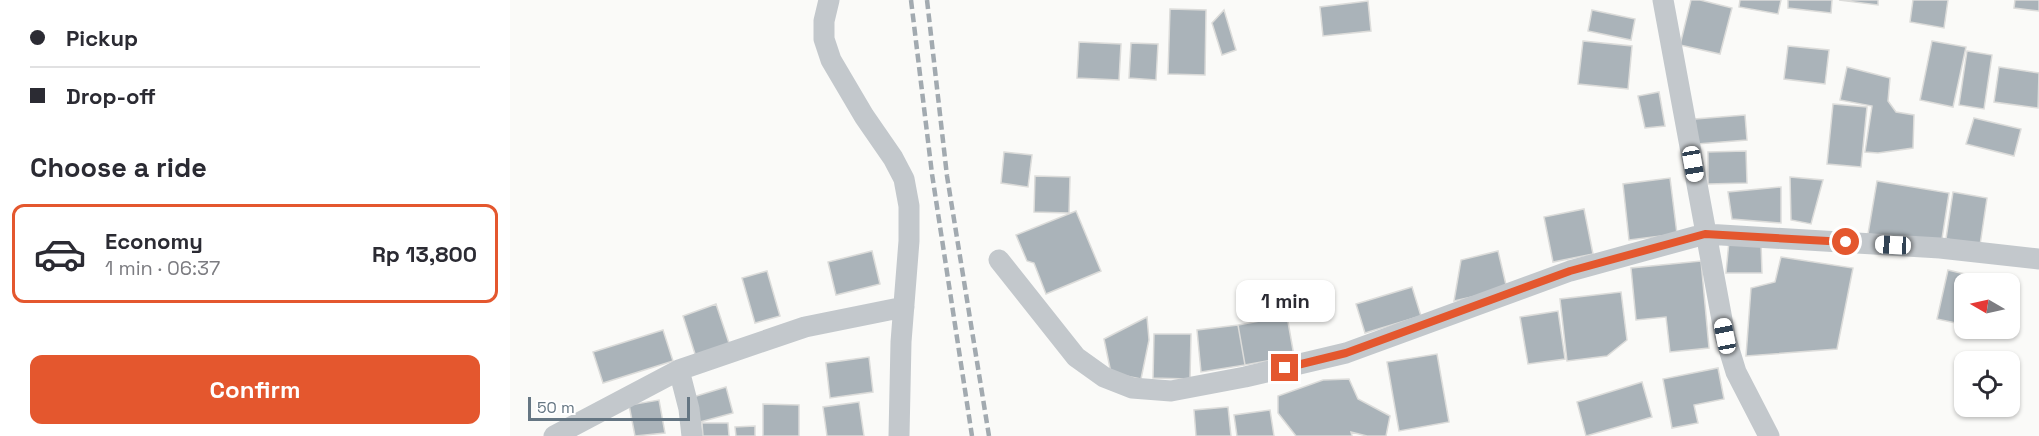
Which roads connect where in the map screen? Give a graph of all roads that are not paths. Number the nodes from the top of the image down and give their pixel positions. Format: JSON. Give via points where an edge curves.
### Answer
{"nodes":[{"id":1,"x":829,"y":0,"type":"edge"},
{"id":2,"x":1663,"y":0,"type":"edge"},
{"id":3,"x":1705,"y":234,"type":"junction"},
{"id":4,"x":2039,"y":259,"type":"edge"},
{"id":5,"x":999,"y":260,"type":"dead end"},
{"id":6,"x":904,"y":308,"type":"junction"},
{"id":7,"x":680,"y":370,"type":"junction"},
{"id":8,"x":554,"y":436,"type":"edge"},
{"id":9,"x":692,"y":436,"type":"edge"},
{"id":10,"x":899,"y":436,"type":"edge"},
{"id":11,"x":1769,"y":436,"type":"edge"}],
"edges":[{"from":1,"to":6,"type":"street","via":[[824,39],[831,60],[904,179],[909,206]]},
{"from":2,"to":3,"type":"street"},
{"from":3,"to":4,"type":"street","via":[[1940,248]]},
{"from":3,"to":5,"type":"street","via":[[1570,271],[1346,353],[1171,391],[1132,388],[1104,377],[1076,357]]},
{"from":3,"to":11,"type":"street","via":[[1725,336],[1737,372]]},
{"from":6,"to":7,"type":"street","via":[[805,327]]},
{"from":6,"to":10,"type":"street"},
{"from":7,"to":8,"type":"street"},
{"from":7,"to":9,"type":"street"}]}
